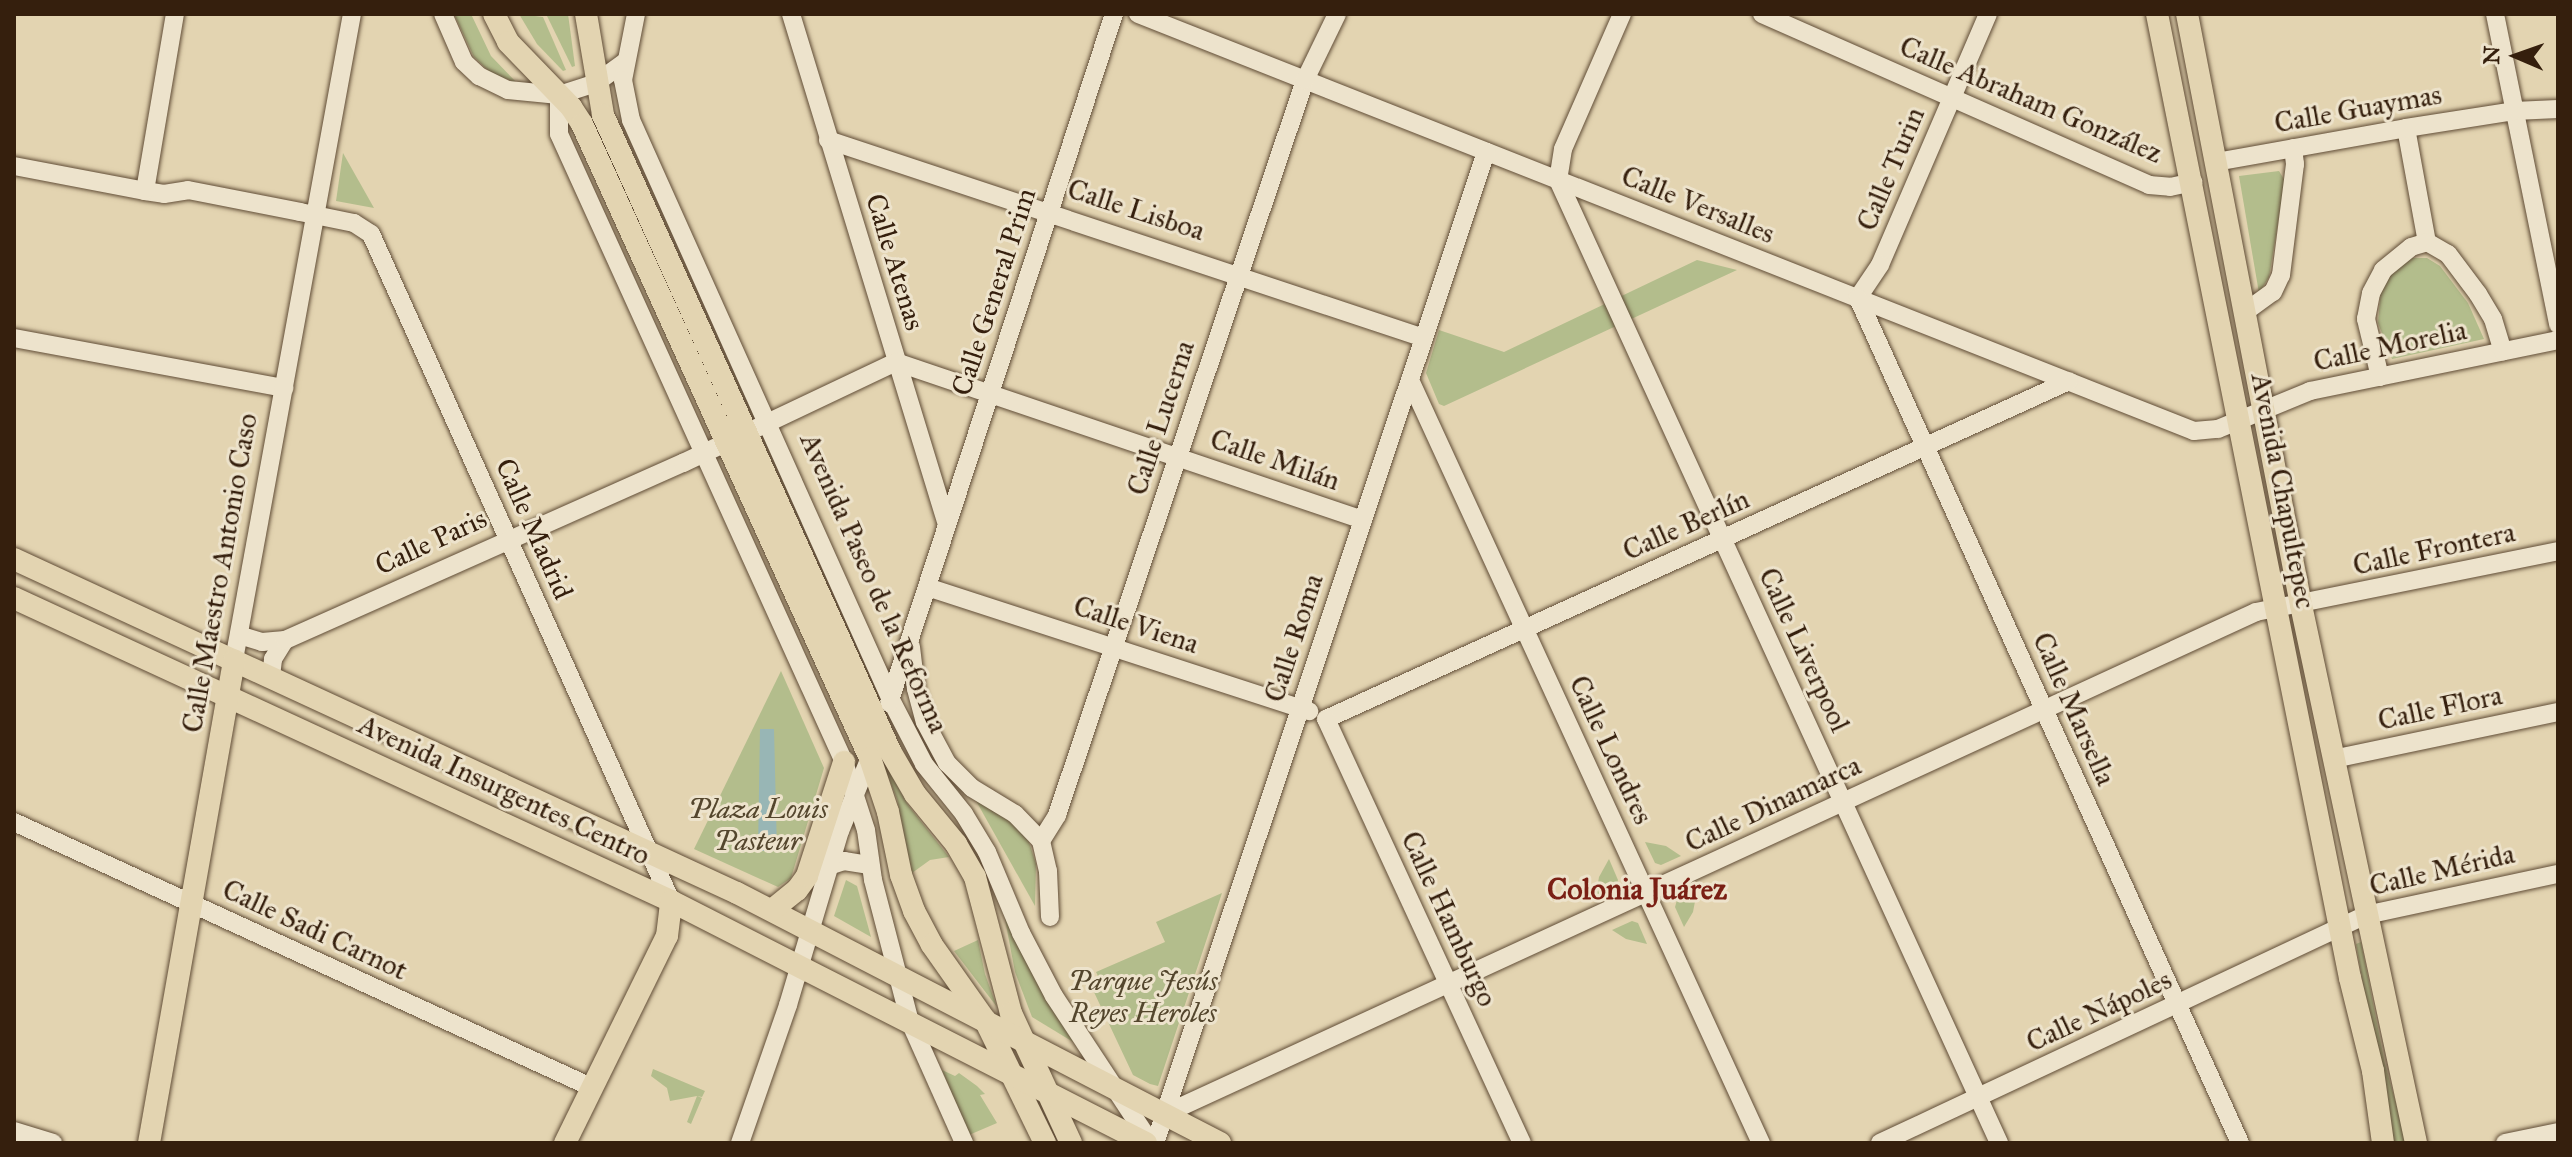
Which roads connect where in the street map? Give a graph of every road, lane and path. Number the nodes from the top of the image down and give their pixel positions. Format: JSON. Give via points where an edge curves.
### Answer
{"nodes":[{"id":1,"x":175,"y":14,"type":"edge"},
{"id":2,"x":352,"y":14,"type":"edge"},
{"id":3,"x":443,"y":14,"type":"edge"},
{"id":4,"x":494,"y":14,"type":"edge"},
{"id":5,"x":586,"y":14,"type":"edge"},
{"id":6,"x":636,"y":14,"type":"edge"},
{"id":7,"x":791,"y":14,"type":"edge"},
{"id":8,"x":1114,"y":14,"type":"edge"},
{"id":9,"x":1138,"y":14,"type":"edge"},
{"id":10,"x":1337,"y":14,"type":"edge"},
{"id":11,"x":1622,"y":14,"type":"edge"},
{"id":12,"x":1762,"y":14,"type":"edge"},
{"id":13,"x":1988,"y":14,"type":"edge"},
{"id":14,"x":2157,"y":14,"type":"edge"},
{"id":15,"x":2187,"y":14,"type":"edge"},
{"id":16,"x":2495,"y":14,"type":"edge"},
{"id":17,"x":625,"y":62,"type":"junction"},
{"id":18,"x":1305,"y":80,"type":"junction"},
{"id":19,"x":596,"y":83,"type":"junction"},
{"id":20,"x":559,"y":95,"type":"junction"},
{"id":21,"x":1952,"y":98,"type":"junction"},
{"id":22,"x":2558,"y":109,"type":"edge"},
{"id":23,"x":2514,"y":111,"type":"junction"},
{"id":24,"x":2406,"y":128,"type":"junction"},
{"id":25,"x":828,"y":140,"type":"junction"},
{"id":26,"x":2293,"y":148,"type":"junction"},
{"id":27,"x":1486,"y":152,"type":"junction"},
{"id":28,"x":2216,"y":162,"type":"junction"},
{"id":29,"x":14,"y":166,"type":"edge"},
{"id":30,"x":1558,"y":180,"type":"junction"},
{"id":31,"x":2193,"y":182,"type":"junction"},
{"id":32,"x":145,"y":191,"type":"junction"},
{"id":33,"x":1050,"y":211,"type":"junction"},
{"id":34,"x":316,"y":215,"type":"junction"},
{"id":35,"x":2427,"y":242,"type":"junction"},
{"id":36,"x":1238,"y":274,"type":"junction"},
{"id":37,"x":1858,"y":298,"type":"junction"},
{"id":38,"x":2245,"y":312,"type":"junction"},
{"id":39,"x":2558,"y":325,"type":"edge"},
{"id":40,"x":14,"y":338,"type":"edge"},
{"id":41,"x":1424,"y":338,"type":"junction"},
{"id":42,"x":2558,"y":340,"type":"edge"},
{"id":43,"x":2503,"y":352,"type":"junction"},
{"id":44,"x":896,"y":362,"type":"junction"},
{"id":45,"x":2380,"y":377,"type":"junction"},
{"id":46,"x":1410,"y":380,"type":"junction"},
{"id":47,"x":2069,"y":381,"type":"junction"},
{"id":48,"x":284,"y":388,"type":"junction"},
{"id":49,"x":990,"y":393,"type":"junction"},
{"id":50,"x":2263,"y":409,"type":"junction"},
{"id":51,"x":769,"y":420,"type":"junction"},
{"id":52,"x":2238,"y":420,"type":"junction"},
{"id":53,"x":746,"y":431,"type":"junction"},
{"id":54,"x":714,"y":447,"type":"junction"},
{"id":55,"x":1924,"y":447,"type":"junction"},
{"id":56,"x":1178,"y":457,"type":"junction"},
{"id":57,"x":1363,"y":520,"type":"junction"},
{"id":58,"x":947,"y":525,"type":"junction"},
{"id":59,"x":507,"y":538,"type":"junction"},
{"id":60,"x":1722,"y":539,"type":"junction"},
{"id":61,"x":2558,"y":551,"type":"edge"},
{"id":62,"x":14,"y":559,"type":"edge"},
{"id":63,"x":71,"y":585,"type":"junction"},
{"id":64,"x":927,"y":587,"type":"junction"},
{"id":65,"x":14,"y":598,"type":"edge"},
{"id":66,"x":2301,"y":605,"type":"junction"},
{"id":67,"x":2275,"y":610,"type":"junction"},
{"id":68,"x":55,"y":617,"type":"junction"},
{"id":69,"x":1524,"y":629,"type":"junction"},
{"id":70,"x":239,"y":635,"type":"junction"},
{"id":71,"x":285,"y":640,"type":"junction"},
{"id":72,"x":911,"y":640,"type":"junction"},
{"id":73,"x":1114,"y":647,"type":"junction"},
{"id":74,"x":234,"y":660,"type":"junction"},
{"id":75,"x":271,"y":676,"type":"junction"},
{"id":76,"x":228,"y":695,"type":"junction"},
{"id":77,"x":891,"y":700,"type":"junction"},
{"id":78,"x":1300,"y":707,"type":"junction"},
{"id":79,"x":2044,"y":710,"type":"junction"},
{"id":80,"x":2558,"y":712,"type":"edge"},
{"id":81,"x":1326,"y":719,"type":"junction"},
{"id":82,"x":880,"y":730,"type":"junction"},
{"id":83,"x":870,"y":758,"type":"junction"},
{"id":84,"x":2333,"y":759,"type":"junction"},
{"id":85,"x":844,"y":762,"type":"junction"},
{"id":86,"x":855,"y":793,"type":"junction"},
{"id":87,"x":1843,"y":803,"type":"junction"},
{"id":88,"x":14,"y":822,"type":"edge"},
{"id":89,"x":1041,"y":841,"type":"junction"},
{"id":90,"x":647,"y":850,"type":"junction"},
{"id":91,"x":870,"y":865,"type":"junction"},
{"id":92,"x":829,"y":866,"type":"junction"},
{"id":93,"x":2558,"y":874,"type":"edge"},
{"id":94,"x":1646,"y":893,"type":"junction"},
{"id":95,"x":671,"y":901,"type":"junction"},
{"id":96,"x":189,"y":903,"type":"junction"},
{"id":97,"x":772,"y":910,"type":"junction"},
{"id":98,"x":2366,"y":915,"type":"junction"},
{"id":99,"x":1050,"y":917,"type":"dead end"},
{"id":100,"x":809,"y":928,"type":"junction"},
{"id":101,"x":2341,"y":929,"type":"junction"},
{"id":102,"x":800,"y":965,"type":"junction"},
{"id":103,"x":2377,"y":970,"type":"junction"},
{"id":104,"x":899,"y":975,"type":"junction"},
{"id":105,"x":2350,"y":978,"type":"junction"},
{"id":106,"x":1449,"y":984,"type":"junction"},
{"id":107,"x":2178,"y":1005,"type":"junction"},
{"id":108,"x":985,"y":1020,"type":"junction"},
{"id":109,"x":910,"y":1022,"type":"junction"},
{"id":110,"x":1024,"y":1040,"type":"junction"},
{"id":111,"x":1011,"y":1074,"type":"junction"},
{"id":112,"x":593,"y":1088,"type":"junction"},
{"id":113,"x":1117,"y":1089,"type":"junction"},
{"id":114,"x":1048,"y":1092,"type":"junction"},
{"id":115,"x":1979,"y":1098,"type":"junction"},
{"id":116,"x":1165,"y":1114,"type":"junction"},
{"id":117,"x":14,"y":1131,"type":"edge"},
{"id":118,"x":2558,"y":1132,"type":"edge"},
{"id":119,"x":53,"y":1143,"type":"edge"},
{"id":120,"x":149,"y":1143,"type":"edge"},
{"id":121,"x":565,"y":1143,"type":"edge"},
{"id":122,"x":740,"y":1143,"type":"edge"},
{"id":123,"x":964,"y":1143,"type":"edge"},
{"id":124,"x":1045,"y":1143,"type":"edge"},
{"id":125,"x":1071,"y":1143,"type":"edge"},
{"id":126,"x":1151,"y":1143,"type":"edge"},
{"id":127,"x":1220,"y":1143,"type":"edge"},
{"id":128,"x":1522,"y":1143,"type":"edge"},
{"id":129,"x":1761,"y":1143,"type":"edge"},
{"id":130,"x":1880,"y":1143,"type":"edge"},
{"id":131,"x":1999,"y":1143,"type":"edge"},
{"id":132,"x":2240,"y":1143,"type":"edge"},
{"id":133,"x":2369,"y":1143,"type":"edge"},
{"id":134,"x":2383,"y":1143,"type":"edge"},
{"id":135,"x":2416,"y":1143,"type":"edge"},
{"id":136,"x":2426,"y":1143,"type":"edge"},
{"id":137,"x":2505,"y":1143,"type":"edge"}],
"edges":[{"from":1,"to":32,"type":"street"},
{"from":2,"to":34,"type":"street","name":"Calle Maestro Antonio Caso"},
{"from":3,"to":20,"type":"street","via":[[456,50],[479,76],[516,92]]},
{"from":4,"to":20,"type":"main road","via":[[508,42]]},
{"from":5,"to":19,"type":"main road","name":"Avenida Paseo de la Reforma"},
{"from":6,"to":17,"type":"street","name":"Avenida Paseo de la Reforma"},
{"from":7,"to":25,"type":"street","name":"Calle Atenas"},
{"from":8,"to":33,"type":"street","name":"Calle General Prim"},
{"from":9,"to":18,"type":"street","name":"Calle Versalles"},
{"from":10,"to":18,"type":"street","name":"Calle Lucerna"},
{"from":11,"to":30,"type":"street","via":[[1563,149]]},
{"from":12,"to":21,"type":"street","name":"Calle Abraham González"},
{"from":13,"to":21,"type":"street","name":"Calle Turin"},
{"from":14,"to":31,"type":"main road","name":"Avenida Chapultepec"},
{"from":15,"to":28,"type":"main road","name":"Avenida Chapultepec"},
{"from":16,"to":23,"type":"street"},
{"from":17,"to":19,"type":"street"},
{"from":17,"to":51,"type":"street","name":"Avenida Paseo de la Reforma","via":[[631,120]]},
{"from":18,"to":27,"type":"street","name":"Calle Versalles"},
{"from":18,"to":36,"type":"street","name":"Calle Lucerna"},
{"from":19,"to":20,"type":"street"},
{"from":19,"to":53,"type":"main road","name":"Avenida Paseo de la Reforma","via":[[603,115]]},
{"from":20,"to":54,"type":"main road","via":[[582,124]]},
{"from":21,"to":31,"type":"street","name":"Calle Abraham González","via":[[2149,185]]},
{"from":21,"to":37,"type":"street","name":"Calle Turin","via":[[1880,265]]},
{"from":22,"to":23,"type":"street","name":"Calle Guaymas"},
{"from":23,"to":24,"type":"street","name":"Calle Guaymas"},
{"from":23,"to":39,"type":"street"},
{"from":24,"to":26,"type":"street","name":"Calle Guaymas"},
{"from":24,"to":35,"type":"street"},
{"from":25,"to":33,"type":"street","name":"Calle Lisboa"},
{"from":25,"to":44,"type":"street","name":"Calle Atenas"},
{"from":26,"to":28,"type":"street","name":"Calle Guaymas"},
{"from":26,"to":38,"type":"street","via":[[2281,275],[2273,292]]},
{"from":27,"to":30,"type":"street","name":"Calle Versalles"},
{"from":27,"to":41,"type":"street","name":"Calle Roma"},
{"from":28,"to":38,"type":"main road","name":"Avenida Chapultepec"},
{"from":29,"to":32,"type":"street","name":"Calle Madrid"},
{"from":30,"to":37,"type":"street","name":"Calle Versalles"},
{"from":30,"to":60,"type":"street","name":"Calle Liverpool"},
{"from":31,"to":52,"type":"main road","name":"Avenida Chapultepec"},
{"from":32,"to":34,"type":"street","name":"Calle Madrid","via":[[188,190]]},
{"from":33,"to":36,"type":"street","name":"Calle Lisboa"},
{"from":33,"to":49,"type":"street","name":"Calle General Prim"},
{"from":34,"to":48,"type":"street","name":"Calle Maestro Antonio Caso"},
{"from":34,"to":59,"type":"street","name":"Calle Madrid","via":[[354,223],[371,234]]},
{"from":35,"to":43,"type":"street","via":[[2448,254],[2481,297]]},
{"from":35,"to":45,"type":"street","via":[[2411,247],[2383,270],[2371,293],[2366,319]]},
{"from":36,"to":41,"type":"street","name":"Calle Lisboa"},
{"from":36,"to":56,"type":"street","name":"Calle Lucerna"},
{"from":37,"to":47,"type":"street","name":"Calle Versalles"},
{"from":37,"to":55,"type":"street","name":"Calle Marsella"},
{"from":38,"to":50,"type":"main road","name":"Avenida Chapultepec"},
{"from":40,"to":48,"type":"street"},
{"from":41,"to":46,"type":"street","name":"Calle Roma"},
{"from":42,"to":43,"type":"street","name":"Calle Morelia"},
{"from":43,"to":45,"type":"street","name":"Calle Morelia"},
{"from":44,"to":49,"type":"street","name":"Calle Milán"},
{"from":44,"to":51,"type":"street","name":"Calle Paris"},
{"from":44,"to":58,"type":"street","name":"Calle Atenas"},
{"from":45,"to":50,"type":"street","name":"Calle Morelia","via":[[2310,391]]},
{"from":46,"to":57,"type":"street","name":"Calle Roma"},
{"from":46,"to":69,"type":"street","name":"Calle Londres"},
{"from":47,"to":52,"type":"street","name":"Calle Versalles","via":[[2194,431]]},
{"from":47,"to":55,"type":"street","name":"Calle Berlín"},
{"from":48,"to":70,"type":"street","name":"Calle Maestro Antonio Caso"},
{"from":49,"to":56,"type":"street","name":"Calle Milán"},
{"from":49,"to":58,"type":"street","name":"Calle General Prim"},
{"from":50,"to":52,"type":"street","name":"Calle Morelia"},
{"from":50,"to":66,"type":"main road","name":"Avenida Chapultepec"},
{"from":51,"to":53,"type":"street","name":"Calle Paris"},
{"from":51,"to":77,"type":"street","name":"Avenida Paseo de la Reforma"},
{"from":52,"to":67,"type":"main road","name":"Avenida Chapultepec"},
{"from":53,"to":54,"type":"street","name":"Calle Paris"},
{"from":53,"to":82,"type":"main road","name":"Avenida Paseo de la Reforma"},
{"from":54,"to":59,"type":"street","name":"Calle Paris"},
{"from":54,"to":83,"type":"main road"},
{"from":54,"to":85,"type":"street"},
{"from":55,"to":60,"type":"street","name":"Calle Berlín"},
{"from":55,"to":79,"type":"street","name":"Calle Marsella"},
{"from":56,"to":57,"type":"street","name":"Calle Milán"},
{"from":56,"to":73,"type":"street","name":"Calle Lucerna"},
{"from":57,"to":78,"type":"street","name":"Calle Roma"},
{"from":58,"to":64,"type":"street","name":"Calle General Prim"},
{"from":59,"to":71,"type":"street","name":"Calle Paris"},
{"from":59,"to":90,"type":"street","name":"Calle Madrid"},
{"from":60,"to":69,"type":"street","name":"Calle Berlín"},
{"from":60,"to":87,"type":"street","name":"Calle Liverpool"},
{"from":61,"to":66,"type":"street","name":"Calle Frontera"},
{"from":62,"to":63,"type":"main road","name":"Avenida Insurgentes Centro"},
{"from":63,"to":68,"type":"main road"},
{"from":63,"to":74,"type":"main road","name":"Avenida Insurgentes Centro"},
{"from":64,"to":72,"type":"street","name":"Calle General Prim"},
{"from":64,"to":73,"type":"street","name":"Calle Viena"},
{"from":65,"to":68,"type":"main road","name":"Avenida Insurgentes Centro"},
{"from":66,"to":67,"type":"street","name":"Calle Frontera"},
{"from":66,"to":84,"type":"main road","name":"Avenida Chapultepec"},
{"from":67,"to":79,"type":"street","name":"Calle Dinamarca","via":[[2256,612]]},
{"from":67,"to":101,"type":"main road","name":"Avenida Chapultepec"},
{"from":68,"to":76,"type":"main road","name":"Avenida Insurgentes Centro"},
{"from":69,"to":81,"type":"street","name":"Calle Berlín"},
{"from":69,"to":94,"type":"street","name":"Calle Londres"},
{"from":70,"to":71,"type":"street","via":[[262,642]]},
{"from":70,"to":74,"type":"street","name":"Calle Maestro Antonio Caso"},
{"from":71,"to":75,"type":"street","via":[[273,659]]},
{"from":72,"to":77,"type":"street","name":"Calle General Prim"},
{"from":72,"to":89,"type":"street","name":"Avenida Paseo de la Reforma","via":[[918,698],[941,754],[960,779],[1015,814]]},
{"from":73,"to":78,"type":"street","name":"Calle Viena"},
{"from":73,"to":89,"type":"street","name":"Calle Lucerna","via":[[1057,815]]},
{"from":74,"to":75,"type":"main road","name":"Avenida Insurgentes Centro"},
{"from":74,"to":76,"type":"main road","name":"Calle Maestro Antonio Caso"},
{"from":75,"to":90,"type":"main road","name":"Avenida Insurgentes Centro"},
{"from":76,"to":95,"type":"main road","name":"Avenida Insurgentes Centro"},
{"from":76,"to":96,"type":"main road","name":"Calle Maestro Antonio Caso"},
{"from":77,"to":82,"type":"street","name":"Calle General Prim"},
{"from":77,"to":113,"type":"street","name":"Avenida Paseo de la Reforma","via":[[924,764],[987,852],[1054,996]]},
{"from":78,"to":81,"type":"street","name":"Calle Viena"},
{"from":78,"to":116,"type":"street","name":"Calle Roma"},
{"from":79,"to":87,"type":"street","name":"Calle Dinamarca"},
{"from":79,"to":107,"type":"street","name":"Calle Marsella"},
{"from":80,"to":84,"type":"street","name":"Calle Flora"},
{"from":81,"to":106,"type":"street","name":"Calle Hamburgo"},
{"from":82,"to":83,"type":"street","name":"Calle General Prim"},
{"from":82,"to":110,"type":"main road","name":"Avenida Paseo de la Reforma","via":[[915,794],[975,877],[1002,984]]},
{"from":83,"to":86,"type":"street","name":"Calle General Prim"},
{"from":83,"to":108,"type":"main road","via":[[914,911]]},
{"from":84,"to":98,"type":"main road","name":"Avenida Chapultepec"},
{"from":85,"to":86,"type":"street"},
{"from":85,"to":97,"type":"main road","via":[[807,876]]},
{"from":86,"to":91,"type":"street"},
{"from":86,"to":92,"type":"street","name":"Calle General Prim"},
{"from":87,"to":94,"type":"street","name":"Calle Dinamarca"},
{"from":87,"to":115,"type":"street","name":"Calle Liverpool"},
{"from":88,"to":96,"type":"street","name":"Calle Sadi Carnot"},
{"from":89,"to":99,"type":"street"},
{"from":90,"to":95,"type":"street","name":"Calle Madrid"},
{"from":90,"to":97,"type":"main road","name":"Avenida Insurgentes Centro"},
{"from":91,"to":92,"type":"street","via":[[844,861]]},
{"from":91,"to":104,"type":"street"},
{"from":92,"to":100,"type":"street","name":"Calle General Prim"},
{"from":93,"to":98,"type":"street","name":"Calle Mérida"},
{"from":94,"to":106,"type":"street","name":"Calle Dinamarca"},
{"from":94,"to":129,"type":"street","name":"Calle Londres"},
{"from":95,"to":102,"type":"main road","name":"Avenida Insurgentes Centro"},
{"from":95,"to":112,"type":"main road","via":[[667,936]]},
{"from":96,"to":112,"type":"street","name":"Calle Sadi Carnot"},
{"from":96,"to":120,"type":"main road","name":"Calle Maestro Antonio Caso"},
{"from":97,"to":100,"type":"main road","name":"Avenida Insurgentes Centro"},
{"from":98,"to":101,"type":"street","name":"Calle Mérida"},
{"from":98,"to":103,"type":"main road","name":"Avenida Chapultepec"},
{"from":100,"to":102,"type":"street","name":"Calle General Prim"},
{"from":100,"to":104,"type":"main road","name":"Avenida Insurgentes Centro"},
{"from":101,"to":105,"type":"main road","name":"Avenida Chapultepec"},
{"from":101,"to":107,"type":"street","name":"Calle Nápoles"},
{"from":102,"to":109,"type":"main road","name":"Avenida Insurgentes Centro"},
{"from":102,"to":122,"type":"street","name":"Calle General Prim"},
{"from":103,"to":135,"type":"main road","name":"Avenida Chapultepec"},
{"from":103,"to":136,"type":"main road","name":"Avenida Chapultepec","via":[[2398,1025]]},
{"from":104,"to":108,"type":"main road","name":"Avenida Insurgentes Centro"},
{"from":104,"to":109,"type":"street"},
{"from":105,"to":133,"type":"main road","name":"Avenida Chapultepec"},
{"from":105,"to":134,"type":"main road","name":"Avenida Chapultepec","via":[[2373,1071]]},
{"from":106,"to":116,"type":"street","name":"Calle Dinamarca"},
{"from":106,"to":128,"type":"street","name":"Calle Hamburgo"},
{"from":107,"to":115,"type":"street","name":"Calle Nápoles"},
{"from":107,"to":132,"type":"street","name":"Calle Marsella"},
{"from":108,"to":110,"type":"main road","name":"Avenida Insurgentes Centro"},
{"from":108,"to":111,"type":"main road"},
{"from":109,"to":111,"type":"main road","name":"Avenida Insurgentes Centro"},
{"from":109,"to":123,"type":"street"},
{"from":110,"to":113,"type":"main road","name":"Avenida Insurgentes Centro"},
{"from":110,"to":114,"type":"main road","name":"Avenida Paseo de la Reforma"},
{"from":111,"to":114,"type":"main road","name":"Avenida Insurgentes Centro"},
{"from":111,"to":124,"type":"main road"},
{"from":112,"to":121,"type":"main road"},
{"from":113,"to":116,"type":"main road","name":"Avenida Insurgentes Centro"},
{"from":113,"to":126,"type":"street","name":"Avenida Paseo de la Reforma"},
{"from":114,"to":125,"type":"main road","name":"Avenida Paseo de la Reforma"},
{"from":114,"to":126,"type":"main road","name":"Avenida Insurgentes Centro"},
{"from":115,"to":130,"type":"street","name":"Calle Nápoles"},
{"from":115,"to":131,"type":"street","name":"Calle Liverpool"},
{"from":116,"to":126,"type":"street","name":"Calle Roma"},
{"from":116,"to":127,"type":"main road","name":"Avenida Insurgentes Centro"},
{"from":117,"to":119,"type":"street"},
{"from":118,"to":137,"type":"street"}]}
